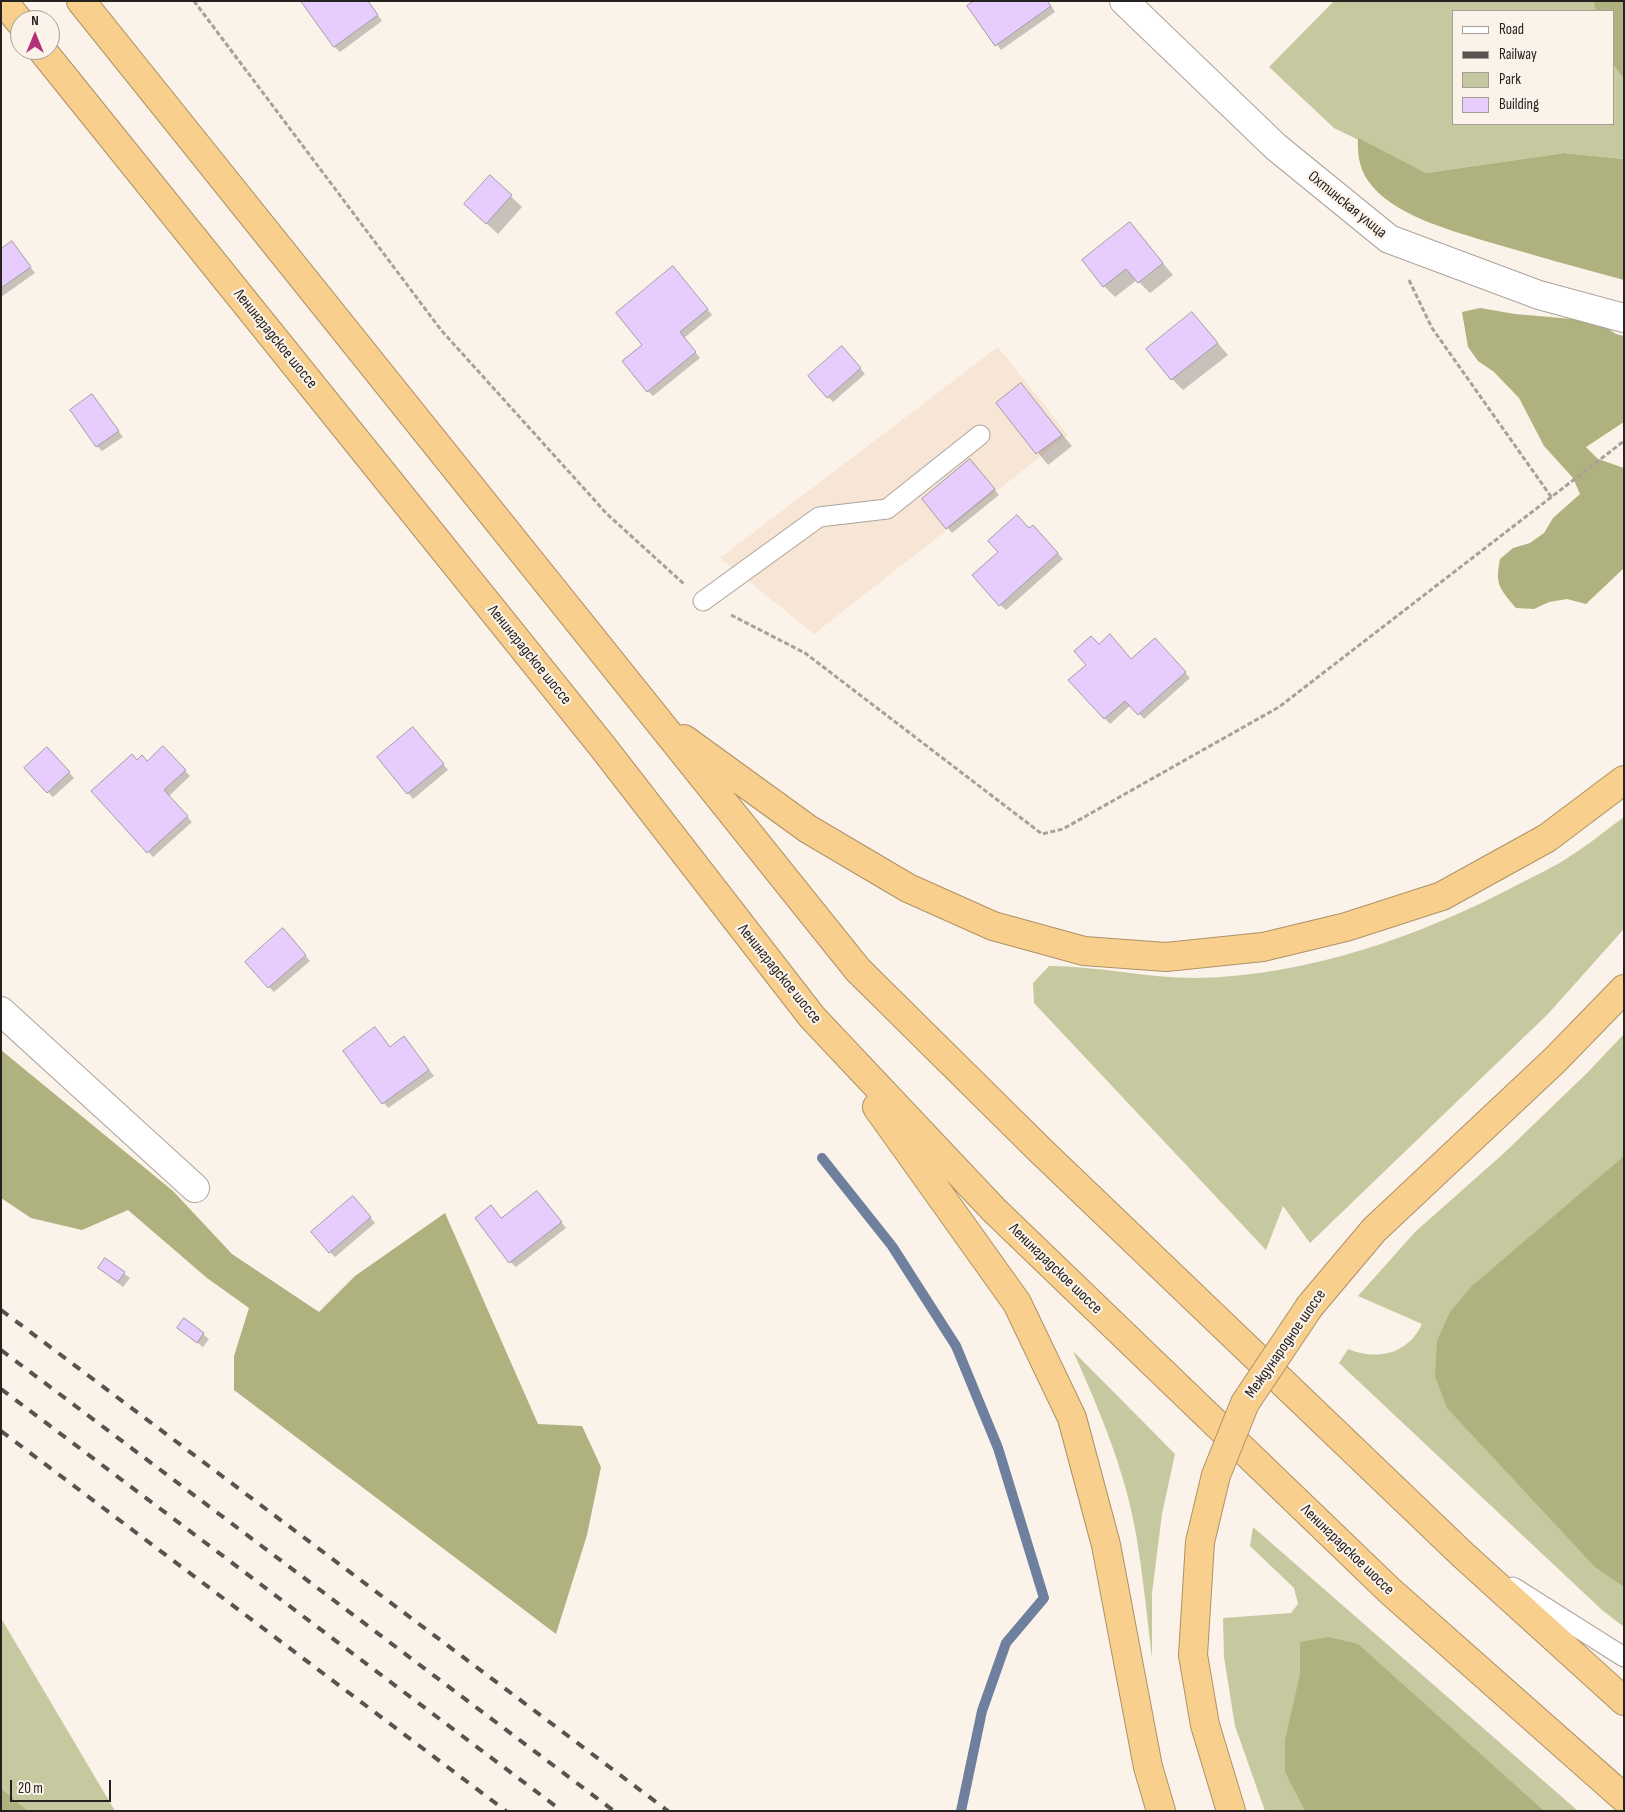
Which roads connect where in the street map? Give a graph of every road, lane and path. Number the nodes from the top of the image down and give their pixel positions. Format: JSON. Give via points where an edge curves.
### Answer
{"nodes":[{"id":1,"x":81,"y":1,"type":"edge"},
{"id":2,"x":1124,"y":1,"type":"edge"},
{"id":3,"x":50,"y":60,"type":"edge"},
{"id":4,"x":1389,"y":239,"type":"junction"},
{"id":5,"x":1624,"y":318,"type":"edge"},
{"id":6,"x":980,"y":435,"type":"dead end"},
{"id":7,"x":1552,"y":498,"type":"dead end"},
{"id":8,"x":703,"y":601,"type":"dead end"},
{"id":9,"x":657,"y":719,"type":"junction"},
{"id":10,"x":1624,"y":780,"type":"edge"},
{"id":11,"x":1624,"y":989,"type":"edge"},
{"id":12,"x":1,"y":1011,"type":"edge"},
{"id":13,"x":812,"y":1017,"type":"junction"},
{"id":14,"x":195,"y":1188,"type":"dead end"},
{"id":15,"x":1462,"y":1556,"type":"junction"},
{"id":16,"x":1624,"y":1657,"type":"edge"},
{"id":17,"x":1624,"y":1701,"type":"edge"},
{"id":18,"x":1624,"y":1798,"type":"edge"},
{"id":19,"x":1161,"y":1811,"type":"edge"},
{"id":20,"x":1231,"y":1811,"type":"edge"}],
"edges":[{"from":1,"to":9,"type":"highway"},
{"from":2,"to":4,"type":"street","name":"Охтинская улица","via":[[1276,147]]},
{"from":3,"to":13,"type":"highway","name":"Ленинградское шоссе","via":[[602,746]]},
{"from":4,"to":5,"type":"street","name":"Охтинская улица","via":[[1539,295]]},
{"from":4,"to":7,"type":"path","via":[[1432,328]]},
{"from":6,"to":8,"type":"lane","via":[[887,509],[818,517]]},
{"from":9,"to":10,"type":"highway","via":[[808,829],[908,888],[993,926],[1084,951],[1166,957],[1263,947],[1346,927],[1442,896],[1546,838]]},
{"from":9,"to":15,"type":"highway","via":[[858,970]]},
{"from":11,"to":20,"type":"highway","name":"Международное шоссе","bridge":true,"via":[[1555,1060],[1374,1230],[1310,1306],[1245,1402],[1216,1475],[1200,1542],[1193,1655],[1205,1725]]},
{"from":12,"to":14,"type":"street"},
{"from":13,"to":18,"type":"highway","name":"Ленинградское шоссе","via":[[994,1210],[1346,1549]]},
{"from":13,"to":19,"type":"highway","via":[[1017,1303],[1072,1418],[1106,1545],[1148,1767]]},
{"from":15,"to":16,"type":"lane"},
{"from":15,"to":17,"type":"highway"}]}
